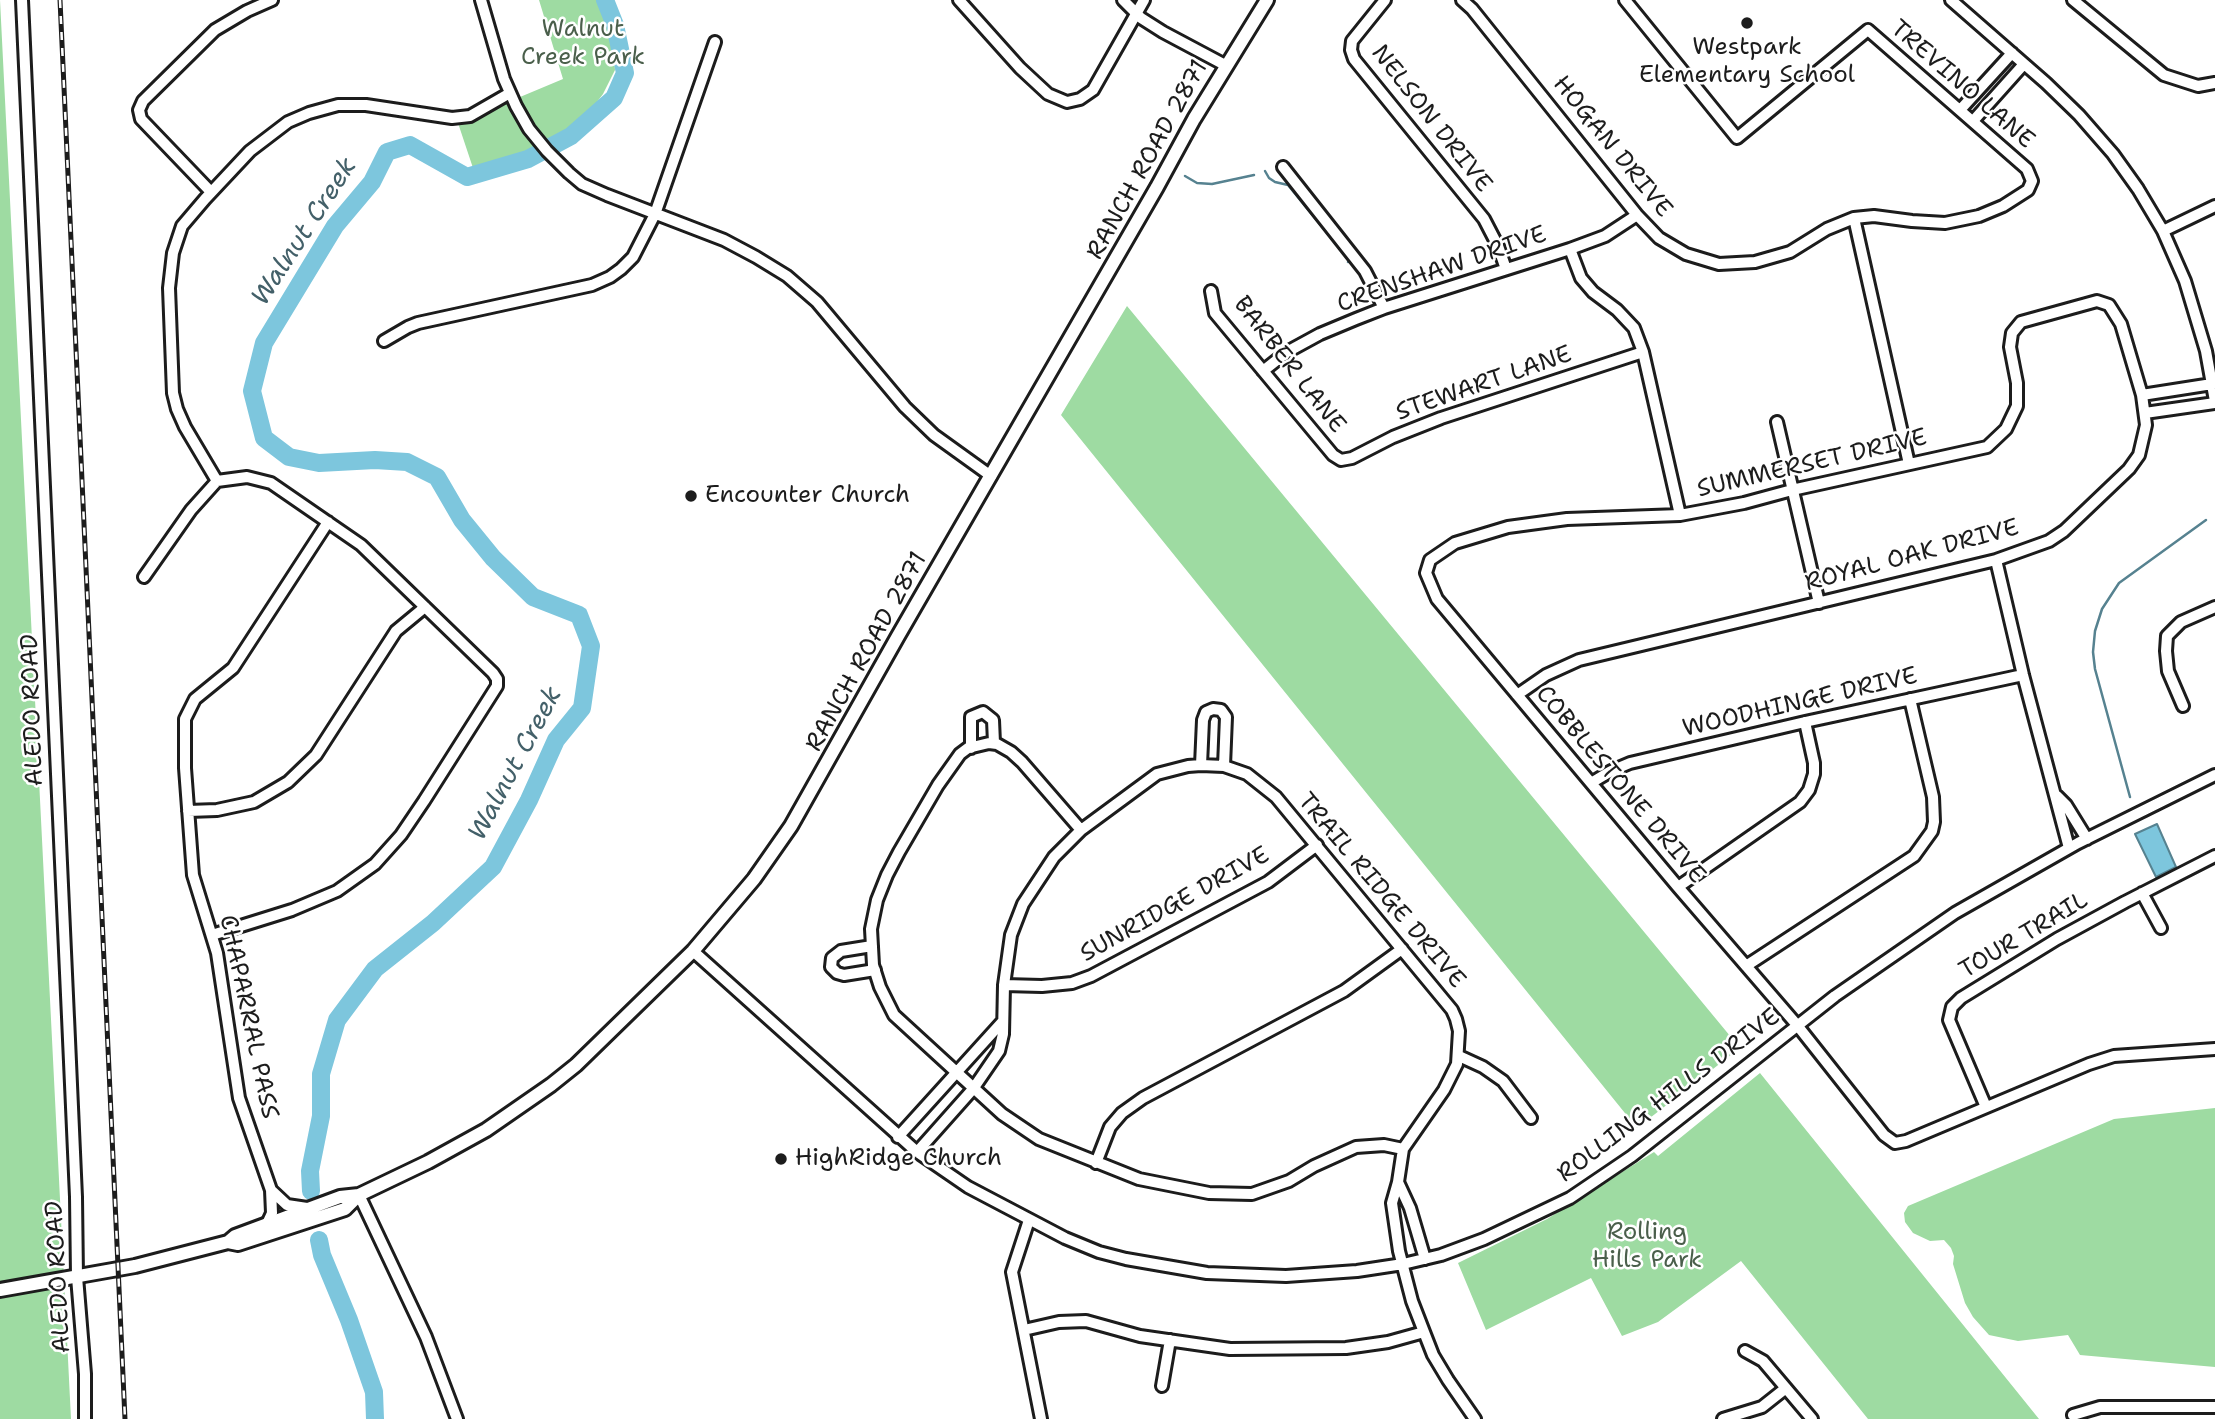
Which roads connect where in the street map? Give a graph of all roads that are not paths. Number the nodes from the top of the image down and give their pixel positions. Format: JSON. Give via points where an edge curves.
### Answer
{"nodes":[{"id":1,"x":22,"y":0,"type":"edge"},
{"id":2,"x":272,"y":0,"type":"edge"},
{"id":3,"x":481,"y":0,"type":"edge"},
{"id":4,"x":959,"y":0,"type":"edge"},
{"id":5,"x":1123,"y":0,"type":"edge"},
{"id":6,"x":1144,"y":0,"type":"edge"},
{"id":7,"x":1266,"y":0,"type":"edge"},
{"id":8,"x":1385,"y":0,"type":"edge"},
{"id":9,"x":1462,"y":0,"type":"edge"},
{"id":10,"x":1625,"y":0,"type":"edge"},
{"id":11,"x":1951,"y":0,"type":"edge"},
{"id":12,"x":2073,"y":0,"type":"edge"},
{"id":13,"x":1136,"y":13,"type":"junction"},
{"id":14,"x":715,"y":42,"type":"dead end"},
{"id":15,"x":2012,"y":53,"type":"junction"},
{"id":16,"x":2024,"y":64,"type":"junction"},
{"id":17,"x":1225,"y":65,"type":"junction"},
{"id":18,"x":2215,"y":83,"type":"edge"},
{"id":19,"x":510,"y":93,"type":"junction"},
{"id":20,"x":1960,"y":110,"type":"junction"},
{"id":21,"x":1973,"y":121,"type":"junction"},
{"id":22,"x":1283,"y":167,"type":"dead end"},
{"id":23,"x":2032,"y":181,"type":"joint"},
{"id":24,"x":211,"y":192,"type":"junction"},
{"id":25,"x":2215,"y":206,"type":"edge"},
{"id":26,"x":655,"y":214,"type":"junction"},
{"id":27,"x":1637,"y":215,"type":"junction"},
{"id":28,"x":1854,"y":218,"type":"junction"},
{"id":29,"x":2163,"y":231,"type":"junction"},
{"id":30,"x":1570,"y":250,"type":"junction"},
{"id":31,"x":1506,"y":269,"type":"junction"},
{"id":32,"x":1211,"y":291,"type":"dead end"},
{"id":33,"x":2109,"y":304,"type":"joint"},
{"id":34,"x":1384,"y":308,"type":"junction"},
{"id":35,"x":384,"y":341,"type":"dead end"},
{"id":36,"x":1643,"y":352,"type":"junction"},
{"id":37,"x":1263,"y":370,"type":"junction"},
{"id":38,"x":2212,"y":384,"type":"junction"},
{"id":39,"x":2142,"y":395,"type":"junction"},
{"id":40,"x":2215,"y":402,"type":"edge"},
{"id":41,"x":2145,"y":413,"type":"junction"},
{"id":42,"x":1777,"y":422,"type":"dead end"},
{"id":43,"x":1341,"y":460,"type":"joint"},
{"id":44,"x":1909,"y":464,"type":"junction"},
{"id":45,"x":991,"y":475,"type":"junction"},
{"id":46,"x":217,"y":481,"type":"junction"},
{"id":47,"x":1792,"y":489,"type":"junction"},
{"id":48,"x":1680,"y":515,"type":"junction"},
{"id":49,"x":328,"y":522,"type":"junction"},
{"id":50,"x":1996,"y":560,"type":"junction"},
{"id":51,"x":1427,"y":565,"type":"joint"},
{"id":52,"x":144,"y":577,"type":"dead end"},
{"id":53,"x":1819,"y":603,"type":"junction"},
{"id":54,"x":425,"y":607,"type":"junction"},
{"id":55,"x":2215,"y":607,"type":"edge"},
{"id":56,"x":2023,"y":675,"type":"junction"},
{"id":57,"x":1517,"y":695,"type":"junction"},
{"id":58,"x":1910,"y":699,"type":"junction"},
{"id":59,"x":2183,"y":706,"type":"dead end"},
{"id":60,"x":1805,"y":722,"type":"junction"},
{"id":61,"x":994,"y":743,"type":"junction"},
{"id":62,"x":971,"y":748,"type":"junction"},
{"id":63,"x":1201,"y":765,"type":"junction"},
{"id":64,"x":1224,"y":766,"type":"junction"},
{"id":65,"x":2215,"y":775,"type":"edge"},
{"id":66,"x":1591,"y":783,"type":"junction"},
{"id":67,"x":2057,"y":796,"type":"junction"},
{"id":68,"x":188,"y":811,"type":"junction"},
{"id":69,"x":1081,"y":830,"type":"junction"},
{"id":70,"x":2087,"y":839,"type":"junction"},
{"id":71,"x":1317,"y":845,"type":"junction"},
{"id":72,"x":2070,"y":848,"type":"junction"},
{"id":73,"x":2215,"y":856,"type":"edge"},
{"id":74,"x":1678,"y":887,"type":"junction"},
{"id":75,"x":2143,"y":893,"type":"junction"},
{"id":76,"x":2161,"y":928,"type":"dead end"},
{"id":77,"x":212,"y":935,"type":"junction"},
{"id":78,"x":872,"y":946,"type":"junction"},
{"id":79,"x":1402,"y":949,"type":"junction"},
{"id":80,"x":693,"y":951,"type":"junction"},
{"id":81,"x":1746,"y":966,"type":"junction"},
{"id":82,"x":875,"y":970,"type":"junction"},
{"id":83,"x":1004,"y":985,"type":"junction"},
{"id":84,"x":1003,"y":1021,"type":"junction"},
{"id":85,"x":1797,"y":1025,"type":"junction"},
{"id":86,"x":2215,"y":1049,"type":"edge"},
{"id":87,"x":1459,"y":1056,"type":"junction"},
{"id":88,"x":955,"y":1072,"type":"junction"},
{"id":89,"x":973,"y":1089,"type":"junction"},
{"id":90,"x":1986,"y":1107,"type":"junction"},
{"id":91,"x":1531,"y":1118,"type":"dead end"},
{"id":92,"x":898,"y":1137,"type":"junction"},
{"id":93,"x":1403,"y":1149,"type":"junction"},
{"id":94,"x":917,"y":1152,"type":"junction"},
{"id":95,"x":1096,"y":1163,"type":"junction"},
{"id":96,"x":1398,"y":1182,"type":"junction"},
{"id":97,"x":271,"y":1190,"type":"junction"},
{"id":98,"x":359,"y":1195,"type":"junction"},
{"id":99,"x":309,"y":1209,"type":"junction"},
{"id":100,"x":1029,"y":1220,"type":"junction"},
{"id":101,"x":266,"y":1226,"type":"junction"},
{"id":102,"x":228,"y":1242,"type":"junction"},
{"id":103,"x":1425,"y":1259,"type":"junction"},
{"id":104,"x":1402,"y":1264,"type":"junction"},
{"id":105,"x":77,"y":1278,"type":"junction"},
{"id":106,"x":0,"y":1290,"type":"edge"},
{"id":107,"x":1024,"y":1331,"type":"junction"},
{"id":108,"x":1424,"y":1332,"type":"junction"},
{"id":109,"x":1170,"y":1340,"type":"junction"},
{"id":110,"x":1745,"y":1351,"type":"dead end"},
{"id":111,"x":1162,"y":1386,"type":"dead end"},
{"id":112,"x":1786,"y":1388,"type":"junction"},
{"id":113,"x":2215,"y":1407,"type":"edge"},
{"id":114,"x":2198,"y":1413,"type":"edge"},
{"id":115,"x":2073,"y":1415,"type":"dead end"},
{"id":116,"x":85,"y":1419,"type":"edge"},
{"id":117,"x":457,"y":1419,"type":"edge"},
{"id":118,"x":1041,"y":1419,"type":"edge"},
{"id":119,"x":1475,"y":1419,"type":"edge"},
{"id":120,"x":1723,"y":1419,"type":"edge"},
{"id":121,"x":1811,"y":1419,"type":"edge"}],
"edges":[{"from":1,"to":105,"type":"street","name":"ALEDO ROAD"},
{"from":2,"to":24,"type":"street","via":[[215,30],[143,100],[139,110],[141,119]]},
{"from":3,"to":19,"type":"street"},
{"from":4,"to":13,"type":"street","via":[[1020,68],[1048,94],[1067,102],[1093,90]]},
{"from":5,"to":13,"type":"street"},
{"from":6,"to":13,"type":"street"},
{"from":7,"to":17,"type":"main road","name":"RANCH ROAD 2871"},
{"from":8,"to":31,"type":"street","name":"NELSON DRIVE","via":[[1352,41],[1354,59],[1484,219]]},
{"from":9,"to":27,"type":"street","name":"HOGAN DRIVE"},
{"from":10,"to":20,"type":"street","name":"TREVINO LANE","via":[[1737,138],[1868,30]]},
{"from":11,"to":15,"type":"street"},
{"from":12,"to":18,"type":"street","via":[[2164,75],[2198,86]]},
{"from":13,"to":17,"type":"street"},
{"from":14,"to":26,"type":"street"},
{"from":15,"to":16,"type":"street"},
{"from":15,"to":20,"type":"street"},
{"from":16,"to":21,"type":"street"},
{"from":16,"to":29,"type":"street","via":[[2080,115],[2113,154]]},
{"from":17,"to":45,"type":"main road","name":"RANCH ROAD 2871"},
{"from":19,"to":24,"type":"street","via":[[470,116],[452,118],[366,105],[338,105],[309,113],[288,122],[250,151]]},
{"from":19,"to":26,"type":"street","via":[[547,152],[582,184]]},
{"from":20,"to":21,"type":"street","name":"TREVINO LANE"},
{"from":21,"to":23,"type":"street","name":"TREVINO LANE","via":[[2026,169]]},
{"from":22,"to":34,"type":"street","via":[[1365,271]]},
{"from":23,"to":28,"type":"street","name":"HOGAN DRIVE","via":[[2028,190],[1979,216],[1945,223]]},
{"from":24,"to":46,"type":"street","via":[[182,226],[169,288],[173,393],[177,409]]},
{"from":25,"to":29,"type":"street"},
{"from":26,"to":35,"type":"street","via":[[633,257],[610,277],[418,324]]},
{"from":26,"to":45,"type":"street","via":[[724,240],[787,276],[817,302],[905,407],[934,435]]},
{"from":27,"to":28,"type":"street","name":"HOGAN DRIVE","via":[[1659,238],[1686,254],[1719,264],[1755,262],[1790,252]]},
{"from":27,"to":30,"type":"street","name":"CRENSHAW DRIVE","via":[[1605,236]]},
{"from":28,"to":44,"type":"street"},
{"from":29,"to":38,"type":"street","via":[[2194,308]]},
{"from":30,"to":31,"type":"street","name":"CRENSHAW DRIVE"},
{"from":30,"to":36,"type":"street","via":[[1581,278],[1634,328]]},
{"from":31,"to":34,"type":"street","name":"CRENSHAW DRIVE"},
{"from":32,"to":37,"type":"street","name":"BARBER LANE","via":[[1215,313]]},
{"from":33,"to":39,"type":"street","name":"ROYAL OAK DRIVE","via":[[2121,324]]},
{"from":33,"to":44,"type":"street","name":"SUMMERSET DRIVE","via":[[2097,301],[2021,322],[2012,333],[2010,347],[2017,406],[2006,429],[1987,447]]},
{"from":34,"to":37,"type":"street","name":"CRENSHAW DRIVE","via":[[1320,334]]},
{"from":36,"to":43,"type":"street","name":"STEWART LANE","via":[[1441,418]]},
{"from":36,"to":48,"type":"street"},
{"from":37,"to":43,"type":"street","name":"BARBER LANE"},
{"from":38,"to":39,"type":"street"},
{"from":38,"to":40,"type":"street"},
{"from":39,"to":41,"type":"street","name":"ROYAL OAK DRIVE"},
{"from":40,"to":41,"type":"street"},
{"from":41,"to":50,"type":"street","name":"ROYAL OAK DRIVE","via":[[2138,455],[2088,510],[2049,541]]},
{"from":42,"to":47,"type":"street"},
{"from":44,"to":47,"type":"street","name":"SUMMERSET DRIVE"},
{"from":45,"to":80,"type":"main road","name":"RANCH ROAD 2871","via":[[791,826],[754,879]]},
{"from":46,"to":49,"type":"street","via":[[247,477],[271,483]]},
{"from":46,"to":52,"type":"street"},
{"from":47,"to":48,"type":"street","name":"SUMMERSET DRIVE"},
{"from":47,"to":53,"type":"street"},
{"from":48,"to":51,"type":"street","name":"SUMMERSET DRIVE","via":[[1567,519],[1508,527],[1455,543]]},
{"from":49,"to":54,"type":"street","via":[[361,545]]},
{"from":49,"to":68,"type":"street","name":"CHAPARRAL PASS","via":[[233,668],[195,699],[185,719]]},
{"from":50,"to":53,"type":"street","name":"ROYAL OAK DRIVE"},
{"from":50,"to":56,"type":"street"},
{"from":51,"to":57,"type":"street","name":"COBBLESTONE DRIVE","via":[[1437,599]]},
{"from":53,"to":57,"type":"street","name":"ROYAL OAK DRIVE","via":[[1579,660]]},
{"from":54,"to":68,"type":"street","via":[[396,631],[316,755],[288,782],[254,802]]},
{"from":54,"to":77,"type":"street","via":[[493,673],[497,686],[424,801],[375,864],[337,891]]},
{"from":55,"to":59,"type":"street","via":[[2181,622],[2167,636],[2168,671]]},
{"from":56,"to":58,"type":"street","name":"WOODHINGE DRIVE"},
{"from":56,"to":67,"type":"street"},
{"from":57,"to":66,"type":"street","name":"COBBLESTONE DRIVE"},
{"from":58,"to":60,"type":"street","name":"WOODHINGE DRIVE"},
{"from":58,"to":81,"type":"street","via":[[1933,797],[1932,831],[1914,856]]},
{"from":60,"to":66,"type":"street","name":"WOODHINGE DRIVE","via":[[1630,763]]},
{"from":60,"to":74,"type":"street","via":[[1814,774],[1800,802]]},
{"from":61,"to":62,"type":"street"},
{"from":61,"to":62,"type":"street","via":[[993,720],[983,712],[971,717]]},
{"from":61,"to":69,"type":"street","via":[[1022,762]]},
{"from":62,"to":78,"type":"street","via":[[953,762],[887,875],[877,900]]},
{"from":63,"to":64,"type":"street","name":"TRAIL RIDGE DRIVE"},
{"from":63,"to":64,"type":"street","via":[[1203,720],[1213,709],[1222,710],[1227,717]]},
{"from":63,"to":69,"type":"street","name":"TRAIL RIDGE DRIVE","via":[[1157,774]]},
{"from":64,"to":71,"type":"street","name":"TRAIL RIDGE DRIVE","via":[[1247,774],[1276,797]]},
{"from":65,"to":70,"type":"street","name":"ROLLING HILLS DRIVE"},
{"from":66,"to":74,"type":"street","name":"COBBLESTONE DRIVE"},
{"from":67,"to":70,"type":"street"},
{"from":67,"to":72,"type":"street"},
{"from":68,"to":77,"type":"street","name":"CHAPARRAL PASS","via":[[193,875]]},
{"from":69,"to":83,"type":"street","name":"TRAIL RIDGE DRIVE","via":[[1054,857],[1023,904],[1011,935]]},
{"from":70,"to":72,"type":"street","name":"ROLLING HILLS DRIVE"},
{"from":71,"to":79,"type":"street","name":"TRAIL RIDGE DRIVE"},
{"from":71,"to":83,"type":"street","name":"SUNRIDGE DRIVE","via":[[1268,882],[1091,976],[1073,983]]},
{"from":72,"to":85,"type":"street","name":"ROLLING HILLS DRIVE","via":[[1955,913]]},
{"from":73,"to":75,"type":"street","name":"TOUR TRAIL"},
{"from":74,"to":81,"type":"street","name":"COBBLESTONE DRIVE"},
{"from":75,"to":76,"type":"street"},
{"from":75,"to":90,"type":"street","name":"TOUR TRAIL","via":[[2047,945],[1952,1007],[1949,1020]]},
{"from":77,"to":97,"type":"street","name":"CHAPARRAL PASS","via":[[239,1098]]},
{"from":78,"to":82,"type":"street"},
{"from":78,"to":82,"type":"street","via":[[841,951],[832,958],[831,967],[844,975]]},
{"from":79,"to":87,"type":"street","name":"TRAIL RIDGE DRIVE","via":[[1452,1010],[1459,1031]]},
{"from":79,"to":95,"type":"street","via":[[1344,991],[1132,1105],[1110,1127]]},
{"from":80,"to":92,"type":"street","name":"ROLLING HILLS DRIVE"},
{"from":80,"to":98,"type":"main road","name":"RANCH ROAD 2871","via":[[576,1065],[514,1112]]},
{"from":81,"to":85,"type":"street","name":"COBBLESTONE DRIVE"},
{"from":82,"to":88,"type":"street","via":[[894,1015]]},
{"from":83,"to":84,"type":"street","name":"TRAIL RIDGE DRIVE"},
{"from":84,"to":88,"type":"street"},
{"from":84,"to":89,"type":"street","name":"TRAIL RIDGE DRIVE","via":[[999,1051]]},
{"from":85,"to":90,"type":"street","name":"COBBLESTONE DRIVE","via":[[1895,1143]]},
{"from":85,"to":103,"type":"street","name":"ROLLING HILLS DRIVE","via":[[1632,1156],[1570,1198],[1484,1239]]},
{"from":86,"to":90,"type":"street","via":[[2114,1056]]},
{"from":87,"to":91,"type":"street","via":[[1503,1082]]},
{"from":87,"to":93,"type":"street","name":"TRAIL RIDGE DRIVE","via":[[1444,1090]]},
{"from":88,"to":89,"type":"street"},
{"from":88,"to":92,"type":"street"},
{"from":89,"to":94,"type":"street","name":"TRAIL RIDGE DRIVE"},
{"from":89,"to":95,"type":"street","via":[[1039,1139]]},
{"from":92,"to":94,"type":"street","name":"ROLLING HILLS DRIVE"},
{"from":93,"to":95,"type":"street","via":[[1356,1147],[1252,1194],[1209,1194],[1139,1179]]},
{"from":93,"to":96,"type":"street","name":"TRAIL RIDGE DRIVE"},
{"from":94,"to":100,"type":"street","name":"ROLLING HILLS DRIVE"},
{"from":96,"to":103,"type":"street"},
{"from":96,"to":104,"type":"street","name":"TRAIL RIDGE DRIVE","via":[[1392,1203]]},
{"from":97,"to":99,"type":"street","via":[[287,1205]]},
{"from":97,"to":101,"type":"street","name":"CHAPARRAL PASS","via":[[273,1205]]},
{"from":98,"to":99,"type":"main road","name":"RANCH ROAD 2871"},
{"from":98,"to":102,"type":"main road","name":"RANCH ROAD 2871","via":[[345,1209],[310,1222],[238,1244]]},
{"from":98,"to":117,"type":"street","via":[[426,1337]]},
{"from":99,"to":101,"type":"main road","name":"RANCH ROAD 2871"},
{"from":100,"to":104,"type":"street","name":"ROLLING HILLS DRIVE","via":[[1100,1252],[1194,1271],[1310,1276]]},
{"from":100,"to":107,"type":"street","via":[[1012,1272]]},
{"from":101,"to":102,"type":"main road","name":"RANCH ROAD 2871"},
{"from":102,"to":105,"type":"main road","name":"RANCH ROAD 2871"},
{"from":103,"to":104,"type":"street","name":"ROLLING HILLS DRIVE"},
{"from":104,"to":108,"type":"street","name":"TRAIL RIDGE DRIVE"},
{"from":105,"to":106,"type":"main road","name":"RANCH ROAD 2871"},
{"from":105,"to":116,"type":"street","name":"ALEDO ROAD"},
{"from":107,"to":109,"type":"street","via":[[1086,1321]]},
{"from":107,"to":118,"type":"street"},
{"from":108,"to":109,"type":"street","via":[[1346,1348],[1230,1349]]},
{"from":108,"to":119,"type":"street","name":"TRAIL RIDGE DRIVE","via":[[1443,1372]]},
{"from":109,"to":111,"type":"street"},
{"from":110,"to":112,"type":"street","via":[[1763,1361]]},
{"from":112,"to":120,"type":"street","via":[[1762,1407]]},
{"from":112,"to":121,"type":"street"},
{"from":113,"to":114,"type":"street"},
{"from":114,"to":115,"type":"street","via":[[2100,1407]]}]}
